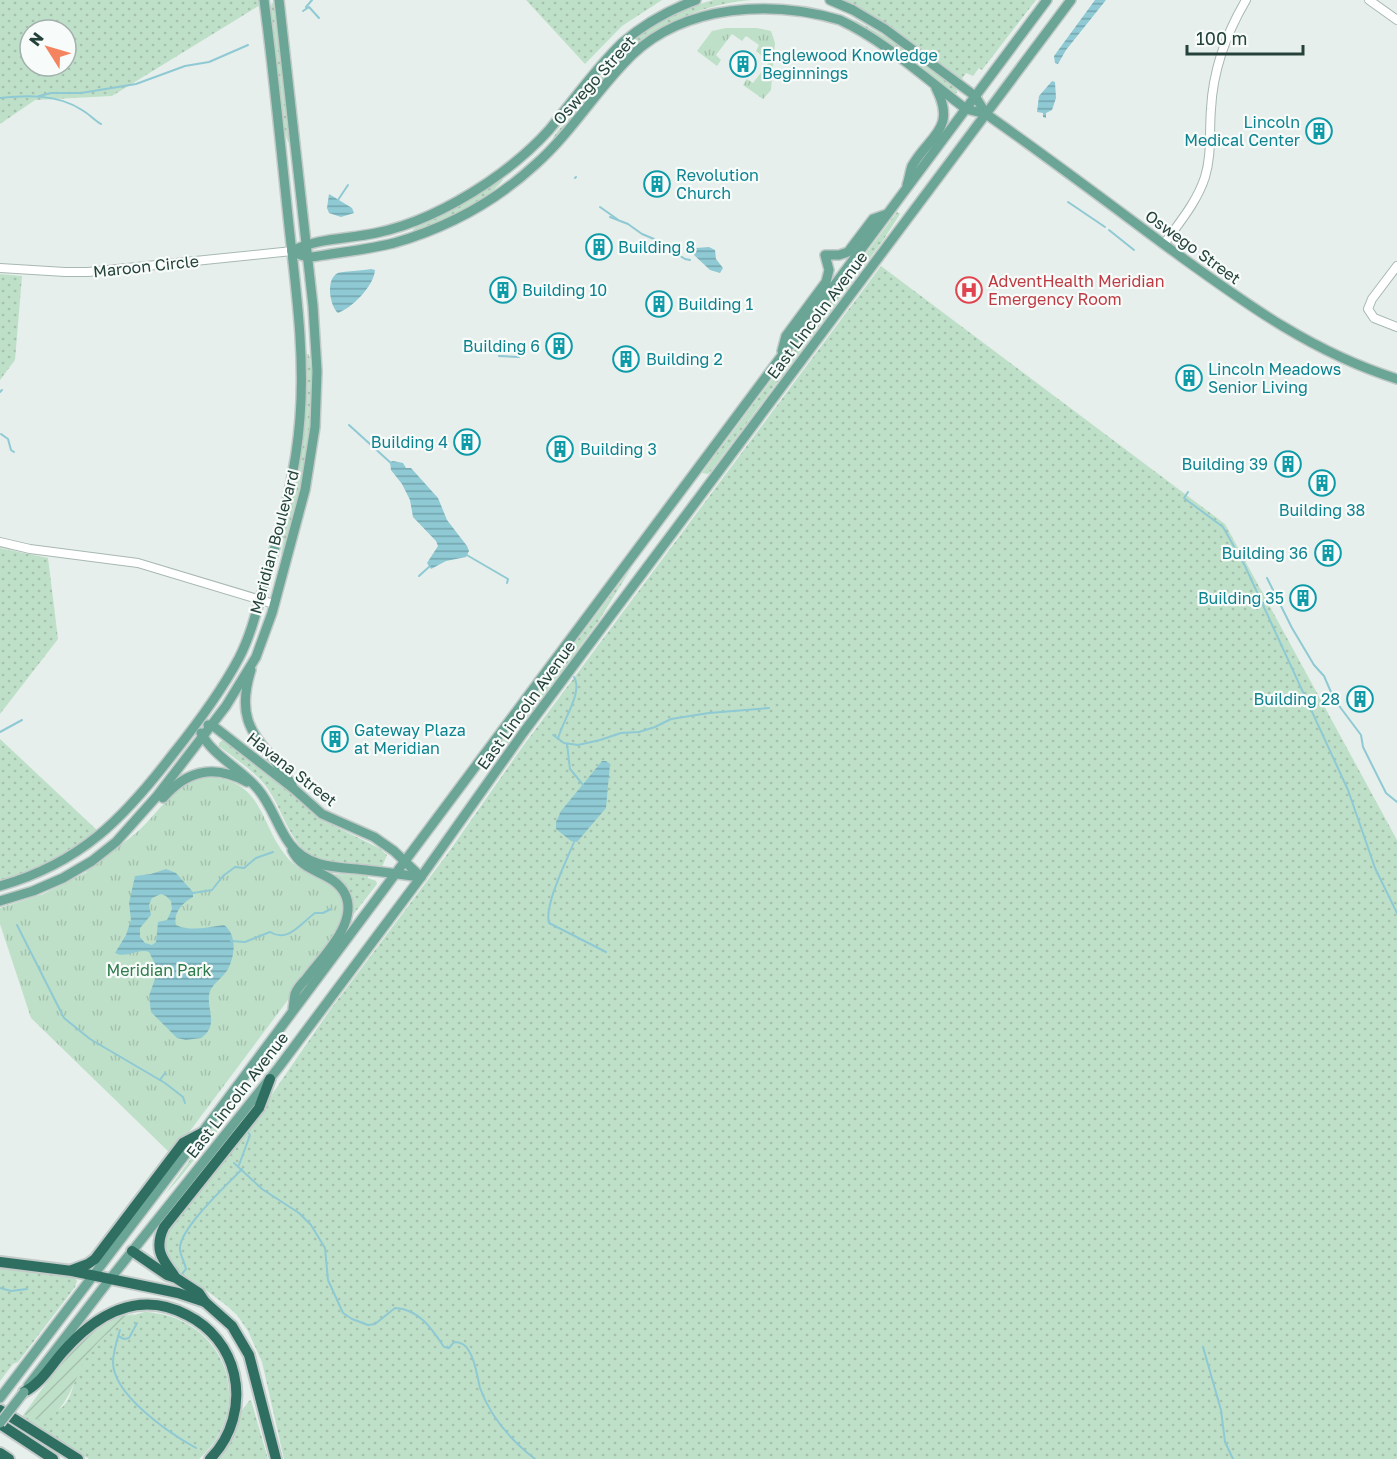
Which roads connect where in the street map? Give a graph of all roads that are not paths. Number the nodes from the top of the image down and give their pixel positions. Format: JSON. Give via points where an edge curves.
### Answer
{"nodes":[{"id":1,"x":264,"y":0,"type":"edge"},
{"id":2,"x":279,"y":0,"type":"edge"},
{"id":3,"x":696,"y":0,"type":"edge"},
{"id":4,"x":830,"y":0,"type":"edge"},
{"id":5,"x":1047,"y":0,"type":"edge"},
{"id":6,"x":1071,"y":0,"type":"edge"},
{"id":7,"x":1246,"y":0,"type":"edge"},
{"id":8,"x":1370,"y":0,"type":"edge"},
{"id":9,"x":1397,"y":20,"type":"edge"},
{"id":10,"x":935,"y":86,"type":"junction"},
{"id":11,"x":975,"y":96,"type":"junction"},
{"id":12,"x":966,"y":109,"type":"junction"},
{"id":13,"x":986,"y":114,"type":"junction"},
{"id":14,"x":906,"y":190,"type":"junction"},
{"id":15,"x":887,"y":214,"type":"junction"},
{"id":16,"x":306,"y":244,"type":"junction"},
{"id":17,"x":1164,"y":244,"type":"junction"},
{"id":18,"x":292,"y":251,"type":"junction"},
{"id":19,"x":308,"y":257,"type":"junction"},
{"id":20,"x":1397,"y":266,"type":"edge"},
{"id":21,"x":0,"y":268,"type":"edge"},
{"id":22,"x":1397,"y":327,"type":"edge"},
{"id":23,"x":781,"y":357,"type":"junction"},
{"id":24,"x":1397,"y":379,"type":"edge"},
{"id":25,"x":0,"y":542,"type":"edge"},
{"id":26,"x":259,"y":600,"type":"junction"},
{"id":27,"x":274,"y":604,"type":"junction"},
{"id":28,"x":256,"y":657,"type":"junction"},
{"id":29,"x":196,"y":723,"type":"junction"},
{"id":30,"x":212,"y":725,"type":"junction"},
{"id":31,"x":203,"y":737,"type":"junction"},
{"id":32,"x":294,"y":789,"type":"junction"},
{"id":33,"x":259,"y":790,"type":"junction"},
{"id":34,"x":116,"y":842,"type":"junction"},
{"id":35,"x":289,"y":843,"type":"junction"},
{"id":36,"x":404,"y":861,"type":"junction"},
{"id":37,"x":395,"y":874,"type":"junction"},
{"id":38,"x":421,"y":878,"type":"junction"},
{"id":39,"x":0,"y":886,"type":"edge"},
{"id":40,"x":0,"y":901,"type":"edge"},
{"id":41,"x":292,"y":1011,"type":"junction"},
{"id":42,"x":270,"y":1079,"type":"junction"},
{"id":43,"x":202,"y":1132,"type":"junction"},
{"id":44,"x":132,"y":1251,"type":"junction"},
{"id":45,"x":0,"y":1262,"type":"edge"},
{"id":46,"x":72,"y":1271,"type":"junction"},
{"id":47,"x":93,"y":1275,"type":"junction"},
{"id":48,"x":176,"y":1278,"type":"junction"},
{"id":49,"x":110,"y":1279,"type":"junction"},
{"id":50,"x":205,"y":1302,"type":"junction"},
{"id":51,"x":24,"y":1392,"type":"junction"},
{"id":52,"x":0,"y":1398,"type":"edge"},
{"id":53,"x":0,"y":1410,"type":"edge"},
{"id":54,"x":0,"y":1424,"type":"edge"},
{"id":55,"x":0,"y":1453,"type":"edge"},
{"id":56,"x":9,"y":1459,"type":"edge"},
{"id":57,"x":53,"y":1459,"type":"edge"},
{"id":58,"x":78,"y":1459,"type":"edge"},
{"id":59,"x":210,"y":1459,"type":"edge"},
{"id":60,"x":276,"y":1459,"type":"edge"}],
"edges":[{"from":1,"to":18,"type":"main road","name":"Meridian Boulevard"},
{"from":2,"to":16,"type":"main road","name":"Meridian Boulevard"},
{"from":3,"to":16,"type":"main road","name":"Oswego Street","via":[[664,14],[627,39],[540,140],[479,188],[394,228]]},
{"from":4,"to":11,"type":"main road","name":"Oswego Street","via":[[880,26]]},
{"from":5,"to":11,"type":"main road","name":"East Lincoln Avenue"},
{"from":6,"to":13,"type":"main road","name":"East Lincoln Avenue"},
{"from":7,"to":17,"type":"street","via":[[1228,33],[1216,68],[1205,178]]},
{"from":8,"to":9,"type":"street"},
{"from":10,"to":12,"type":"main road","name":"Oswego Street"},
{"from":10,"to":14,"type":"main road","via":[[944,106],[943,121],[912,168]]},
{"from":10,"to":19,"type":"main road","name":"Oswego Street","via":[[867,35],[828,16],[776,5],[726,8],[688,19],[645,44],[550,151],[523,176],[461,217],[408,239]]},
{"from":11,"to":12,"type":"main road","name":"East Lincoln Avenue"},
{"from":11,"to":13,"type":"main road","name":"Oswego Street"},
{"from":12,"to":13,"type":"main road","name":"Oswego Street"},
{"from":12,"to":14,"type":"main road","name":"East Lincoln Avenue"},
{"from":13,"to":17,"type":"main road","name":"Oswego Street"},
{"from":13,"to":38,"type":"main road","name":"East Lincoln Avenue","via":[[514,746]]},
{"from":14,"to":15,"type":"main road","name":"East Lincoln Avenue"},
{"from":15,"to":23,"type":"main road","name":"East Lincoln Avenue"},
{"from":15,"to":23,"type":"main road","via":[[873,219],[848,252],[825,255],[829,273],[826,282],[786,336]]},
{"from":16,"to":18,"type":"main road","name":"Oswego Street"},
{"from":16,"to":19,"type":"main road","name":"Meridian Boulevard"},
{"from":17,"to":24,"type":"main road","name":"Oswego Street","via":[[1289,332]]},
{"from":18,"to":19,"type":"main road"},
{"from":18,"to":21,"type":"street","name":"Maroon Circle","via":[[84,272]]},
{"from":18,"to":26,"type":"main road","name":"Meridian Boulevard","via":[[301,352],[299,427],[287,503]]},
{"from":19,"to":27,"type":"main road","name":"Meridian Boulevard","via":[[317,358],[315,427],[303,499]]},
{"from":20,"to":22,"type":"street","via":[[1368,310],[1374,318]]},
{"from":23,"to":36,"type":"main road","name":"East Lincoln Avenue"},
{"from":25,"to":26,"type":"street","via":[[138,563]]},
{"from":26,"to":27,"type":"street"},
{"from":26,"to":29,"type":"main road","name":"Meridian Boulevard","via":[[240,656]]},
{"from":27,"to":28,"type":"main road","name":"Meridian Boulevard"},
{"from":28,"to":30,"type":"main road","name":"Meridian Boulevard"},
{"from":28,"to":32,"type":"main road","via":[[245,692],[248,723]]},
{"from":29,"to":30,"type":"main road"},
{"from":29,"to":31,"type":"main road","name":"Havana Street"},
{"from":29,"to":39,"type":"main road","name":"Meridian Boulevard","via":[[142,794],[104,832],[51,866]]},
{"from":30,"to":31,"type":"main road","name":"Meridian Boulevard"},
{"from":30,"to":32,"type":"main road","name":"Havana Street"},
{"from":31,"to":33,"type":"main road","name":"Havana Street"},
{"from":31,"to":34,"type":"main road","name":"Meridian Boulevard"},
{"from":32,"to":36,"type":"main road","name":"Havana Street","via":[[326,816],[374,837]]},
{"from":33,"to":34,"type":"main road","via":[[224,773],[191,776],[173,786],[145,818]]},
{"from":33,"to":35,"type":"main road","name":"Havana Street"},
{"from":34,"to":40,"type":"main road","name":"Meridian Boulevard","via":[[70,874]]},
{"from":35,"to":37,"type":"main road","name":"Havana Street","via":[[323,866]]},
{"from":35,"to":41,"type":"main road","via":[[301,863],[338,885],[349,908],[344,928],[296,992]]},
{"from":36,"to":37,"type":"main road","name":"East Lincoln Avenue"},
{"from":36,"to":38,"type":"main road","name":"Havana Street"},
{"from":37,"to":38,"type":"main road","name":"Havana Street"},
{"from":37,"to":41,"type":"main road","name":"East Lincoln Avenue"},
{"from":38,"to":42,"type":"main road","name":"East Lincoln Avenue"},
{"from":41,"to":43,"type":"main road","name":"East Lincoln Avenue"},
{"from":42,"to":44,"type":"main road","name":"East Lincoln Avenue"},
{"from":42,"to":48,"type":"highway","via":[[259,1108],[164,1227],[160,1254]]},
{"from":43,"to":46,"type":"highway","via":[[183,1143],[95,1259]]},
{"from":43,"to":47,"type":"main road","name":"East Lincoln Avenue"},
{"from":44,"to":48,"type":"highway"},
{"from":44,"to":49,"type":"main road","name":"East Lincoln Avenue"},
{"from":45,"to":46,"type":"highway"},
{"from":46,"to":47,"type":"highway"},
{"from":47,"to":49,"type":"highway"},
{"from":47,"to":52,"type":"main road","name":"East Lincoln Avenue"},
{"from":48,"to":50,"type":"highway","via":[[199,1293]]},
{"from":49,"to":50,"type":"highway"},
{"from":49,"to":51,"type":"main road","name":"East Lincoln Avenue"},
{"from":50,"to":60,"type":"highway","via":[[226,1319],[246,1349]]},
{"from":51,"to":54,"type":"main road","name":"East Lincoln Avenue","bridge":true},
{"from":51,"to":59,"type":"highway","via":[[38,1383],[81,1333],[103,1316],[142,1305],[175,1310],[201,1323],[214,1335],[229,1358],[235,1379],[234,1417]]},
{"from":53,"to":58,"type":"highway"},
{"from":54,"to":57,"type":"highway"},
{"from":55,"to":56,"type":"highway"}]}
